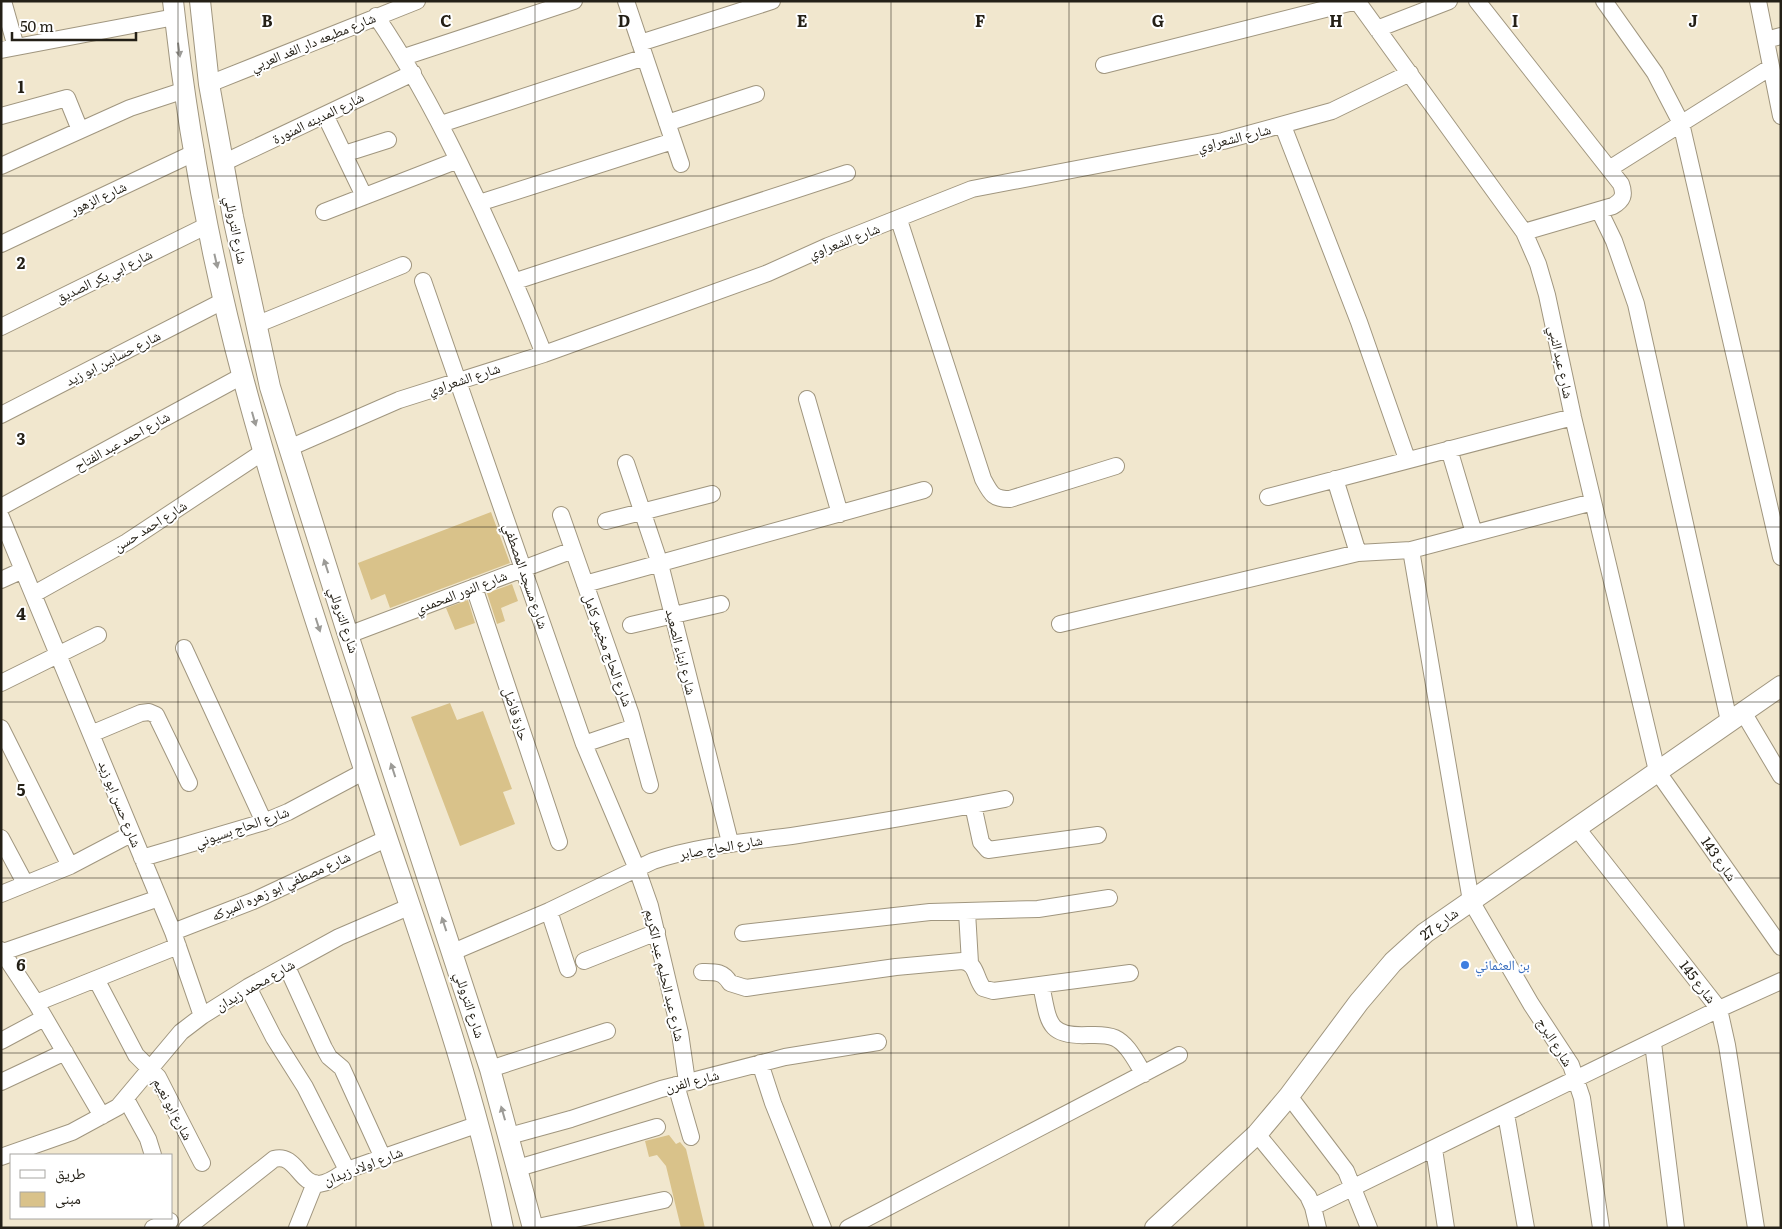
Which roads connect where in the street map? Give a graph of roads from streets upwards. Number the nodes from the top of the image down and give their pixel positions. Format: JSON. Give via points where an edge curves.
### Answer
{"nodes":[{"id":1,"x":3,"y":1,"type":"edge"},
{"id":2,"x":200,"y":1,"type":"edge"},
{"id":3,"x":417,"y":1,"type":"edge"},
{"id":4,"x":574,"y":1,"type":"edge"},
{"id":5,"x":626,"y":1,"type":"edge"},
{"id":6,"x":772,"y":1,"type":"edge"},
{"id":7,"x":1357,"y":1,"type":"edge"},
{"id":8,"x":1449,"y":1,"type":"edge"},
{"id":9,"x":1477,"y":1,"type":"edge"},
{"id":10,"x":1604,"y":1,"type":"edge"},
{"id":11,"x":1758,"y":1,"type":"edge"},
{"id":12,"x":174,"y":9,"type":"edge"},
{"id":13,"x":376,"y":16,"type":"junction"},
{"id":14,"x":1377,"y":29,"type":"junction"},
{"id":15,"x":1773,"y":38,"type":"edge"},
{"id":16,"x":8,"y":48,"type":"edge"},
{"id":17,"x":643,"y":50,"type":"junction"},
{"id":18,"x":404,"y":56,"type":"junction"},
{"id":19,"x":1104,"y":64,"type":"dead end"},
{"id":20,"x":1771,"y":67,"type":"junction"},
{"id":21,"x":413,"y":73,"type":"junction"},
{"id":22,"x":1410,"y":73,"type":"junction"},
{"id":23,"x":209,"y":84,"type":"junction"},
{"id":24,"x":185,"y":90,"type":"junction"},
{"id":25,"x":756,"y":94,"type":"dead end"},
{"id":26,"x":1,"y":116,"type":"edge"},
{"id":27,"x":325,"y":116,"type":"junction"},
{"id":28,"x":1781,"y":116,"type":"edge"},
{"id":29,"x":667,"y":123,"type":"junction"},
{"id":30,"x":1681,"y":123,"type":"junction"},
{"id":31,"x":441,"y":124,"type":"junction"},
{"id":32,"x":1283,"y":126,"type":"junction"},
{"id":33,"x":80,"y":130,"type":"junction"},
{"id":34,"x":388,"y":140,"type":"dead end"},
{"id":35,"x":674,"y":141,"type":"junction"},
{"id":36,"x":196,"y":152,"type":"junction"},
{"id":37,"x":344,"y":154,"type":"junction"},
{"id":38,"x":458,"y":160,"type":"junction"},
{"id":39,"x":223,"y":163,"type":"junction"},
{"id":40,"x":682,"y":164,"type":"dead end"},
{"id":41,"x":1,"y":166,"type":"edge"},
{"id":42,"x":1609,"y":170,"type":"junction"},
{"id":43,"x":847,"y":173,"type":"dead end"},
{"id":44,"x":364,"y":196,"type":"junction"},
{"id":45,"x":479,"y":203,"type":"junction"},
{"id":46,"x":1599,"y":210,"type":"junction"},
{"id":47,"x":324,"y":212,"type":"dead end"},
{"id":48,"x":899,"y":220,"type":"junction"},
{"id":49,"x":208,"y":225,"type":"junction"},
{"id":50,"x":1524,"y":232,"type":"junction"},
{"id":51,"x":1,"y":244,"type":"edge"},
{"id":52,"x":403,"y":264,"type":"dead end"},
{"id":53,"x":423,"y":281,"type":"dead end"},
{"id":54,"x":516,"y":281,"type":"junction"},
{"id":55,"x":225,"y":300,"type":"junction"},
{"id":56,"x":258,"y":324,"type":"junction"},
{"id":57,"x":1,"y":327,"type":"edge"},
{"id":58,"x":544,"y":354,"type":"junction"},
{"id":59,"x":242,"y":376,"type":"junction"},
{"id":60,"x":458,"y":380,"type":"junction"},
{"id":61,"x":807,"y":399,"type":"dead end"},
{"id":62,"x":1,"y":415,"type":"edge"},
{"id":63,"x":1573,"y":416,"type":"junction"},
{"id":64,"x":288,"y":448,"type":"junction"},
{"id":65,"x":1449,"y":449,"type":"junction"},
{"id":66,"x":263,"y":452,"type":"junction"},
{"id":67,"x":1407,"y":459,"type":"junction"},
{"id":68,"x":626,"y":463,"type":"dead end"},
{"id":69,"x":1116,"y":466,"type":"dead end"},
{"id":70,"x":1335,"y":479,"type":"junction"},
{"id":71,"x":924,"y":490,"type":"dead end"},
{"id":72,"x":712,"y":494,"type":"dead end"},
{"id":73,"x":1268,"y":497,"type":"dead end"},
{"id":74,"x":1593,"y":502,"type":"junction"},
{"id":75,"x":1,"y":507,"type":"edge"},
{"id":76,"x":644,"y":512,"type":"junction"},
{"id":77,"x":840,"y":514,"type":"junction"},
{"id":78,"x":561,"y":515,"type":"dead end"},
{"id":79,"x":1,"y":517,"type":"edge"},
{"id":80,"x":606,"y":521,"type":"dead end"},
{"id":81,"x":1474,"y":534,"type":"junction"},
{"id":82,"x":573,"y":550,"type":"junction"},
{"id":83,"x":1411,"y":550,"type":"junction"},
{"id":84,"x":1358,"y":553,"type":"junction"},
{"id":85,"x":1781,"y":557,"type":"edge"},
{"id":86,"x":660,"y":564,"type":"junction"},
{"id":87,"x":524,"y":568,"type":"junction"},
{"id":88,"x":23,"y":570,"type":"junction"},
{"id":89,"x":1,"y":580,"type":"edge"},
{"id":90,"x":585,"y":584,"type":"junction"},
{"id":91,"x":474,"y":587,"type":"junction"},
{"id":92,"x":34,"y":594,"type":"junction"},
{"id":93,"x":721,"y":604,"type":"dead end"},
{"id":94,"x":672,"y":615,"type":"junction"},
{"id":95,"x":631,"y":624,"type":"dead end"},
{"id":96,"x":1060,"y":624,"type":"dead end"},
{"id":97,"x":98,"y":635,"type":"dead end"},
{"id":98,"x":348,"y":635,"type":"junction"},
{"id":99,"x":184,"y":648,"type":"dead end"},
{"id":100,"x":60,"y":654,"type":"junction"},
{"id":101,"x":2,"y":682,"type":"edge"},
{"id":102,"x":1781,"y":686,"type":"edge"},
{"id":103,"x":1736,"y":716,"type":"junction"},
{"id":104,"x":634,"y":727,"type":"junction"},
{"id":105,"x":1,"y":728,"type":"edge"},
{"id":106,"x":91,"y":734,"type":"junction"},
{"id":107,"x":584,"y":744,"type":"junction"},
{"id":108,"x":364,"y":771,"type":"junction"},
{"id":109,"x":1657,"y":771,"type":"junction"},
{"id":110,"x":1781,"y":776,"type":"edge"},
{"id":111,"x":188,"y":783,"type":"dead end"},
{"id":112,"x":650,"y":785,"type":"dead end"},
{"id":113,"x":1005,"y":799,"type":"dead end"},
{"id":114,"x":973,"y":805,"type":"junction"},
{"id":115,"x":264,"y":822,"type":"junction"},
{"id":116,"x":1576,"y":827,"type":"junction"},
{"id":117,"x":131,"y":834,"type":"junction"},
{"id":118,"x":1098,"y":835,"type":"dead end"},
{"id":119,"x":1,"y":838,"type":"edge"},
{"id":120,"x":388,"y":838,"type":"junction"},
{"id":121,"x":559,"y":842,"type":"dead end"},
{"id":122,"x":730,"y":842,"type":"junction"},
{"id":123,"x":142,"y":858,"type":"junction"},
{"id":124,"x":70,"y":866,"type":"junction"},
{"id":125,"x":637,"y":868,"type":"junction"},
{"id":126,"x":25,"y":884,"type":"junction"},
{"id":127,"x":1,"y":894,"type":"edge"},
{"id":128,"x":159,"y":898,"type":"junction"},
{"id":129,"x":1109,"y":898,"type":"dead end"},
{"id":130,"x":1471,"y":901,"type":"junction"},
{"id":131,"x":411,"y":906,"type":"junction"},
{"id":132,"x":549,"y":912,"type":"junction"},
{"id":133,"x":967,"y":912,"type":"junction"},
{"id":134,"x":657,"y":932,"type":"junction"},
{"id":135,"x":743,"y":933,"type":"dead end"},
{"id":136,"x":176,"y":939,"type":"junction"},
{"id":137,"x":1781,"y":947,"type":"edge"},
{"id":138,"x":2,"y":951,"type":"edge"},
{"id":139,"x":453,"y":952,"type":"junction"},
{"id":140,"x":584,"y":961,"type":"dead end"},
{"id":141,"x":970,"y":963,"type":"junction"},
{"id":142,"x":287,"y":967,"type":"junction"},
{"id":143,"x":568,"y":968,"type":"dead end"},
{"id":144,"x":8,"y":972,"type":"edge"},
{"id":145,"x":702,"y":972,"type":"dead end"},
{"id":146,"x":1130,"y":974,"type":"dead end"},
{"id":147,"x":96,"y":979,"type":"junction"},
{"id":148,"x":1781,"y":981,"type":"edge"},
{"id":149,"x":1041,"y":985,"type":"junction"},
{"id":150,"x":248,"y":987,"type":"junction"},
{"id":151,"x":1719,"y":1009,"type":"junction"},
{"id":152,"x":40,"y":1010,"type":"junction"},
{"id":153,"x":202,"y":1016,"type":"junction"},
{"id":154,"x":607,"y":1031,"type":"dead end"},
{"id":155,"x":1,"y":1041,"type":"edge"},
{"id":156,"x":878,"y":1042,"type":"dead end"},
{"id":157,"x":1653,"y":1043,"type":"junction"},
{"id":158,"x":64,"y":1052,"type":"junction"},
{"id":159,"x":1179,"y":1055,"type":"dead end"},
{"id":160,"x":760,"y":1063,"type":"junction"},
{"id":161,"x":150,"y":1068,"type":"junction"},
{"id":162,"x":490,"y":1069,"type":"junction"},
{"id":163,"x":1144,"y":1074,"type":"junction"},
{"id":164,"x":1577,"y":1080,"type":"junction"},
{"id":165,"x":1,"y":1082,"type":"edge"},
{"id":166,"x":682,"y":1084,"type":"junction"},
{"id":167,"x":1289,"y":1096,"type":"junction"},
{"id":168,"x":126,"y":1099,"type":"junction"},
{"id":169,"x":1506,"y":1114,"type":"junction"},
{"id":170,"x":102,"y":1116,"type":"junction"},
{"id":171,"x":479,"y":1124,"type":"junction"},
{"id":172,"x":657,"y":1127,"type":"dead end"},
{"id":173,"x":1258,"y":1134,"type":"junction"},
{"id":174,"x":509,"y":1136,"type":"junction"},
{"id":175,"x":691,"y":1137,"type":"dead end"},
{"id":176,"x":1434,"y":1149,"type":"junction"},
{"id":177,"x":14,"y":1154,"type":"edge"},
{"id":178,"x":153,"y":1154,"type":"edge"},
{"id":179,"x":383,"y":1158,"type":"junction"},
{"id":180,"x":202,"y":1164,"type":"dead end"},
{"id":181,"x":518,"y":1168,"type":"junction"},
{"id":182,"x":347,"y":1170,"type":"junction"},
{"id":183,"x":315,"y":1183,"type":"junction"},
{"id":184,"x":1353,"y":1186,"type":"junction"},
{"id":185,"x":664,"y":1200,"type":"dead end"},
{"id":186,"x":1313,"y":1207,"type":"junction"},
{"id":187,"x":170,"y":1222,"type":"edge"},
{"id":188,"x":153,"y":1228,"type":"edge"},
{"id":189,"x":187,"y":1228,"type":"edge"},
{"id":190,"x":298,"y":1228,"type":"edge"},
{"id":191,"x":503,"y":1228,"type":"edge"},
{"id":192,"x":533,"y":1228,"type":"edge"},
{"id":193,"x":823,"y":1228,"type":"edge"},
{"id":194,"x":848,"y":1228,"type":"edge"},
{"id":195,"x":1155,"y":1228,"type":"edge"},
{"id":196,"x":1318,"y":1228,"type":"edge"},
{"id":197,"x":1369,"y":1228,"type":"edge"},
{"id":198,"x":1446,"y":1228,"type":"edge"},
{"id":199,"x":1526,"y":1228,"type":"edge"},
{"id":200,"x":1601,"y":1228,"type":"edge"},
{"id":201,"x":1676,"y":1228,"type":"edge"},
{"id":202,"x":1756,"y":1228,"type":"edge"}],
"edges":[{"from":1,"to":16,"type":"street"},
{"from":2,"to":23,"type":"street","name":"شارع التروللي"},
{"from":3,"to":13,"type":"street","name":"شارع مطبعه دار الغد العربي"},
{"from":4,"to":18,"type":"street"},
{"from":5,"to":17,"type":"street"},
{"from":6,"to":17,"type":"street"},
{"from":7,"to":14,"type":"street","name":"شارع عبد النبي"},
{"from":7,"to":19,"type":"street"},
{"from":8,"to":14,"type":"street"},
{"from":9,"to":42,"type":"street"},
{"from":10,"to":30,"type":"street","via":[[1655,73]]},
{"from":11,"to":15,"type":"street"},
{"from":12,"to":16,"type":"street"},
{"from":12,"to":24,"type":"street","name":"شارع التروللي","one_way":true},
{"from":13,"to":18,"type":"street"},
{"from":13,"to":23,"type":"street","name":"شارع مطبعه دار الغد العربي"},
{"from":14,"to":22,"type":"street","name":"شارع عبد النبي"},
{"from":15,"to":20,"type":"street"},
{"from":17,"to":29,"type":"street"},
{"from":17,"to":31,"type":"street"},
{"from":18,"to":21,"type":"street"},
{"from":20,"to":28,"type":"street"},
{"from":20,"to":30,"type":"street"},
{"from":21,"to":27,"type":"street","name":"شارع المدينه المنورة"},
{"from":21,"to":31,"type":"street"},
{"from":22,"to":32,"type":"street","name":"شارع الشعراوي","via":[[1332,111]]},
{"from":22,"to":50,"type":"street","name":"شارع عبد النبي"},
{"from":23,"to":39,"type":"street","name":"شارع التروللي"},
{"from":24,"to":33,"type":"street","via":[[130,108]]},
{"from":24,"to":36,"type":"street","name":"شارع التروللي"},
{"from":25,"to":29,"type":"street"},
{"from":26,"to":33,"type":"street","via":[[67,98]]},
{"from":27,"to":37,"type":"street"},
{"from":27,"to":39,"type":"street","name":"شارع المدينه المنورة"},
{"from":29,"to":35,"type":"street"},
{"from":30,"to":42,"type":"street"},
{"from":30,"to":85,"type":"street"},
{"from":31,"to":38,"type":"street"},
{"from":32,"to":48,"type":"street","name":"شارع الشعراوي","via":[[1163,154],[972,189]]},
{"from":32,"to":67,"type":"street","via":[[1359,322]]},
{"from":33,"to":41,"type":"street"},
{"from":34,"to":37,"type":"street"},
{"from":35,"to":40,"type":"street"},
{"from":35,"to":45,"type":"street"},
{"from":36,"to":49,"type":"street","name":"شارع التروللي"},
{"from":36,"to":51,"type":"street","name":"شارع الزهور"},
{"from":37,"to":44,"type":"street"},
{"from":38,"to":44,"type":"street"},
{"from":38,"to":45,"type":"street"},
{"from":39,"to":56,"type":"street","name":"شارع التروللي"},
{"from":42,"to":46,"type":"street","via":[[1624,193],[1621,201]]},
{"from":43,"to":54,"type":"street"},
{"from":44,"to":47,"type":"street"},
{"from":45,"to":54,"type":"street"},
{"from":46,"to":50,"type":"street"},
{"from":46,"to":103,"type":"street","via":[[1614,241],[1636,304]]},
{"from":48,"to":58,"type":"street","name":"شارع الشعراوي","via":[[828,246],[768,273]]},
{"from":48,"to":69,"type":"street","via":[[989,492],[998,499],[1010,499]]},
{"from":49,"to":55,"type":"street","name":"شارع التروللي","one_way":true},
{"from":49,"to":57,"type":"street","name":"شارع ابي بكر الصديق"},
{"from":50,"to":63,"type":"street","name":"شارع عبد النبي","via":[[1547,296]]},
{"from":52,"to":56,"type":"street"},
{"from":53,"to":60,"type":"street","name":"شارع مسجد المصطفي"},
{"from":54,"to":58,"type":"street"},
{"from":55,"to":59,"type":"street","name":"شارع التروللي"},
{"from":55,"to":62,"type":"street","name":"شارع حسانين ابو زيد"},
{"from":56,"to":64,"type":"street","name":"شارع التروللي","via":[[270,387]]},
{"from":58,"to":60,"type":"street","name":"شارع الشعراوي"},
{"from":59,"to":66,"type":"street","name":"شارع التروللي","one_way":true},
{"from":59,"to":75,"type":"street","name":"شارع احمد عبد الفتاح"},
{"from":60,"to":64,"type":"street","name":"شارع الشعراوي","via":[[399,400]]},
{"from":60,"to":87,"type":"street","name":"شارع مسجد المصطفي"},
{"from":61,"to":77,"type":"street"},
{"from":63,"to":65,"type":"street"},
{"from":63,"to":74,"type":"street","name":"شارع عبد النبي"},
{"from":98,"to":64,"type":"street","name":"شارع التروللي","one_way":true},
{"from":65,"to":67,"type":"street"},
{"from":65,"to":81,"type":"street"},
{"from":66,"to":92,"type":"street","name":"شارع احمد حسن","via":[[127,542]]},
{"from":66,"to":108,"type":"street","name":"شارع التروللي","one_way":true},
{"from":67,"to":70,"type":"street"},
{"from":68,"to":76,"type":"street","name":"شارع ابناء الصعيد"},
{"from":70,"to":73,"type":"street"},
{"from":70,"to":84,"type":"street"},
{"from":71,"to":77,"type":"street"},
{"from":72,"to":76,"type":"street"},
{"from":74,"to":81,"type":"street"},
{"from":74,"to":109,"type":"street","name":"شارع عبد النبي"},
{"from":76,"to":80,"type":"street"},
{"from":76,"to":86,"type":"street","name":"شارع ابناء الصعيد"},
{"from":77,"to":86,"type":"street"},
{"from":78,"to":82,"type":"street","name":"شارع الحاج مخيمر كامل"},
{"from":79,"to":88,"type":"street","name":"شارع حسن ابو زيد"},
{"from":81,"to":83,"type":"street"},
{"from":82,"to":87,"type":"street","name":"شارع النور المحمدي"},
{"from":82,"to":90,"type":"street","name":"شارع الحاج مخيمر كامل"},
{"from":83,"to":84,"type":"street"},
{"from":83,"to":130,"type":"street"},
{"from":84,"to":96,"type":"street"},
{"from":86,"to":90,"type":"street"},
{"from":86,"to":94,"type":"street","name":"شارع ابناء الصعيد"},
{"from":87,"to":91,"type":"street","name":"شارع النور المحمدي"},
{"from":87,"to":107,"type":"street","name":"شارع مسجد المصطفي"},
{"from":88,"to":89,"type":"street"},
{"from":88,"to":92,"type":"street","name":"شارع حسن ابو زيد"},
{"from":90,"to":104,"type":"street","name":"شارع الحاج مخيمر كامل"},
{"from":91,"to":98,"type":"street","name":"شارع النور المحمدي"},
{"from":91,"to":121,"type":"street","name":"حارة فاضل"},
{"from":92,"to":100,"type":"street","name":"شارع حسن ابو زيد"},
{"from":93,"to":94,"type":"street"},
{"from":94,"to":95,"type":"street"},
{"from":94,"to":122,"type":"street","name":"شارع ابناء الصعيد"},
{"from":97,"to":100,"type":"street"},
{"from":139,"to":98,"type":"street","name":"شارع التروللي","one_way":true},
{"from":99,"to":115,"type":"street"},
{"from":100,"to":101,"type":"street"},
{"from":100,"to":106,"type":"street","name":"شارع حسن ابو زيد"},
{"from":102,"to":103,"type":"street","name":"شارع 27"},
{"from":103,"to":109,"type":"street","name":"شارع 27"},
{"from":103,"to":110,"type":"street"},
{"from":104,"to":107,"type":"street"},
{"from":104,"to":112,"type":"street","name":"شارع الحاج مخيمر كامل"},
{"from":105,"to":124,"type":"street"},
{"from":106,"to":111,"type":"street","via":[[141,713],[156,715]]},
{"from":106,"to":117,"type":"street","name":"شارع حسن ابو زيد"},
{"from":107,"to":125,"type":"street","name":"شارع مسجد المصطفي"},
{"from":108,"to":115,"type":"street","name":"شارع الحاج بسيوني"},
{"from":108,"to":120,"type":"street","name":"شارع التروللي"},
{"from":109,"to":116,"type":"street","name":"شارع 27"},
{"from":109,"to":137,"type":"street","name":"شارع 143"},
{"from":113,"to":114,"type":"street","name":"شارع الحاج صابر"},
{"from":114,"to":118,"type":"street","via":[[981,842],[988,850]]},
{"from":114,"to":122,"type":"street","name":"شارع الحاج صابر","via":[[819,832]]},
{"from":115,"to":123,"type":"street","name":"شارع الحاج بسيوني"},
{"from":116,"to":130,"type":"street","name":"شارع 27"},
{"from":116,"to":151,"type":"street","name":"شارع 145"},
{"from":117,"to":123,"type":"street","name":"شارع حسن ابو زيد"},
{"from":117,"to":124,"type":"street"},
{"from":119,"to":126,"type":"street"},
{"from":120,"to":131,"type":"street","name":"شارع التروللي"},
{"from":120,"to":136,"type":"street","name":"شارع مصطفي ابو زهره المبركه"},
{"from":122,"to":125,"type":"street","name":"شارع الحاج صابر","via":[[669,855]]},
{"from":123,"to":128,"type":"street","name":"شارع حسن ابو زيد"},
{"from":124,"to":126,"type":"street"},
{"from":125,"to":132,"type":"street","name":"شارع الحاج صابر"},
{"from":125,"to":134,"type":"street","name":"شارع عبد الحليم عبد الكريم"},
{"from":126,"to":127,"type":"street"},
{"from":128,"to":136,"type":"street","name":"شارع حسن ابو زيد"},
{"from":128,"to":138,"type":"street"},
{"from":129,"to":133,"type":"street","via":[[1038,909]]},
{"from":130,"to":164,"type":"street","name":"شارع البرج"},
{"from":130,"to":167,"type":"street","name":"شارع 27","via":[[1425,933],[1393,962]]},
{"from":131,"to":142,"type":"street","name":"شارع محمد زيدان","via":[[339,937]]},
{"from":131,"to":171,"type":"street","name":"شارع التروللي","via":[[448,1014]]},
{"from":132,"to":139,"type":"street","name":"شارع الحاج صابر"},
{"from":132,"to":143,"type":"street"},
{"from":133,"to":135,"type":"street","via":[[930,912]]},
{"from":133,"to":141,"type":"street"},
{"from":134,"to":140,"type":"street"},
{"from":134,"to":166,"type":"street","name":"شارع عبد الحليم عبد الكريم","via":[[680,1033]]},
{"from":136,"to":147,"type":"street","name":"شارع مصطفي ابو زهره المبركه"},
{"from":136,"to":153,"type":"street","name":"شارع حسن ابو زيد"},
{"from":138,"to":144,"type":"street"},
{"from":139,"to":162,"type":"street","name":"شارع التروللي"},
{"from":141,"to":145,"type":"street","via":[[896,967],[746,988],[730,983],[717,972]]},
{"from":141,"to":149,"type":"street","via":[[980,985],[987,991]]},
{"from":142,"to":150,"type":"street","name":"شارع محمد زيدان"},
{"from":142,"to":179,"type":"street","via":[[324,1048],[342,1068]]},
{"from":144,"to":152,"type":"street"},
{"from":146,"to":149,"type":"street"},
{"from":147,"to":152,"type":"street","name":"شارع مصطفي ابو زهره المبركه"},
{"from":147,"to":161,"type":"street","name":"شارع ابو نعيم","via":[[136,1055]]},
{"from":148,"to":151,"type":"street"},
{"from":149,"to":163,"type":"street","via":[[1048,1015],[1059,1032],[1068,1036],[1115,1038],[1124,1044]]},
{"from":150,"to":153,"type":"street","name":"شارع محمد زيدان"},
{"from":150,"to":182,"type":"street","via":[[274,1038],[305,1087]]},
{"from":151,"to":157,"type":"street"},
{"from":151,"to":202,"type":"street","name":"شارع 145"},
{"from":152,"to":155,"type":"street","name":"شارع مصطفي ابو زهره المبركه"},
{"from":152,"to":158,"type":"street"},
{"from":153,"to":161,"type":"street","name":"شارع محمد زيدان","via":[[181,1032]]},
{"from":154,"to":162,"type":"street"},
{"from":156,"to":160,"type":"street","name":"شارع الفرن","via":[[804,1052]]},
{"from":157,"to":164,"type":"street"},
{"from":157,"to":201,"type":"street"},
{"from":158,"to":165,"type":"street"},
{"from":158,"to":170,"type":"street"},
{"from":159,"to":163,"type":"street"},
{"from":160,"to":166,"type":"street","name":"شارع الفرن"},
{"from":160,"to":193,"type":"street"},
{"from":161,"to":168,"type":"street","name":"شارع محمد زيدان"},
{"from":161,"to":180,"type":"street","name":"شارع ابو نعيم","via":[[158,1077]]},
{"from":174,"to":162,"type":"street","name":"شارع التروللي","one_way":true},
{"from":163,"to":194,"type":"street"},
{"from":164,"to":169,"type":"street"},
{"from":164,"to":200,"type":"street","name":"شارع البرج"},
{"from":166,"to":174,"type":"street","name":"شارع الفرن"},
{"from":166,"to":175,"type":"street","name":"شارع عبد الحليم عبد الكريم"},
{"from":167,"to":173,"type":"street","name":"شارع 27"},
{"from":167,"to":184,"type":"street","via":[[1346,1171]]},
{"from":168,"to":170,"type":"street","name":"شارع محمد زيدان"},
{"from":168,"to":178,"type":"street"},
{"from":169,"to":176,"type":"street"},
{"from":169,"to":199,"type":"street"},
{"from":170,"to":177,"type":"street","name":"شارع محمد زيدان","via":[[72,1132]]},
{"from":171,"to":179,"type":"street","name":"شارع اولاد زيدان"},
{"from":171,"to":191,"type":"street","name":"شارع التروللي"},
{"from":172,"to":181,"type":"street"},
{"from":173,"to":186,"type":"street","via":[[1301,1185]]},
{"from":173,"to":195,"type":"street","name":"شارع 27"},
{"from":174,"to":181,"type":"street","name":"شارع التروللي"},
{"from":176,"to":184,"type":"street"},
{"from":176,"to":198,"type":"street"},
{"from":179,"to":182,"type":"street","name":"شارع اولاد زيدان"},
{"from":181,"to":192,"type":"street","name":"شارع التروللي"},
{"from":182,"to":183,"type":"street","name":"شارع اولاد زيدان","via":[[328,1182]]},
{"from":183,"to":189,"type":"street","name":"شارع اولاد زيدان","via":[[286,1159],[274,1160]]},
{"from":183,"to":190,"type":"street"},
{"from":184,"to":186,"type":"street"},
{"from":184,"to":197,"type":"street"},
{"from":185,"to":192,"type":"street"},
{"from":186,"to":196,"type":"street"},
{"from":187,"to":188,"type":"street"}]}
